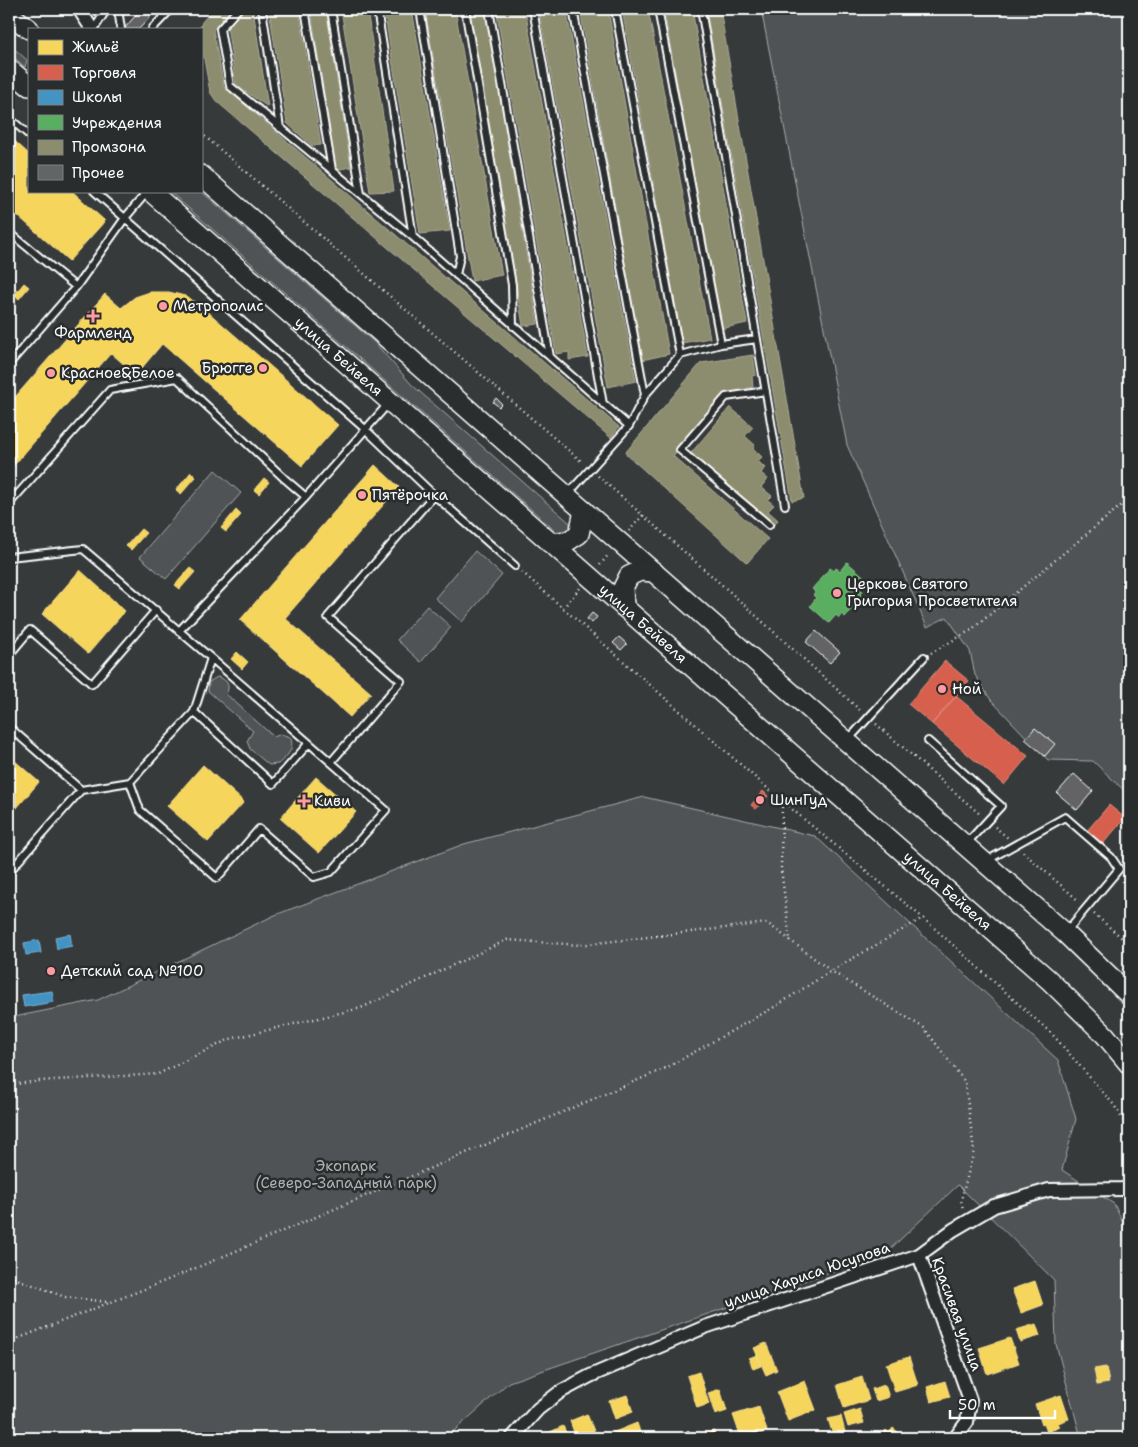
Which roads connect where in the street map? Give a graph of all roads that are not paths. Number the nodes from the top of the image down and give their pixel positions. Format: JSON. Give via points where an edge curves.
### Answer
{"nodes":[{"id":1,"x":78,"y":9,"type":"edge"},
{"id":2,"x":107,"y":9,"type":"edge"},
{"id":3,"x":118,"y":9,"type":"edge"},
{"id":4,"x":171,"y":9,"type":"edge"},
{"id":5,"x":238,"y":9,"type":"edge"},
{"id":6,"x":262,"y":9,"type":"edge"},
{"id":7,"x":305,"y":9,"type":"edge"},
{"id":8,"x":331,"y":9,"type":"edge"},
{"id":9,"x":377,"y":9,"type":"edge"},
{"id":10,"x":420,"y":9,"type":"edge"},
{"id":11,"x":465,"y":9,"type":"edge"},
{"id":12,"x":489,"y":9,"type":"edge"},
{"id":13,"x":533,"y":9,"type":"edge"},
{"id":14,"x":573,"y":9,"type":"edge"},
{"id":15,"x":615,"y":9,"type":"edge"},
{"id":16,"x":658,"y":9,"type":"edge"},
{"id":17,"x":701,"y":9,"type":"edge"},
{"id":18,"x":9,"y":14,"type":"edge"},
{"id":19,"x":28,"y":28,"type":"edge"},
{"id":20,"x":92,"y":28,"type":"edge"},
{"id":21,"x":94,"y":28,"type":"edge"},
{"id":22,"x":121,"y":28,"type":"edge"},
{"id":23,"x":153,"y":28,"type":"edge"},
{"id":24,"x":9,"y":69,"type":"edge"},
{"id":25,"x":28,"y":85,"type":"edge"},
{"id":26,"x":9,"y":118,"type":"edge"},
{"id":27,"x":280,"y":128,"type":"junction"},
{"id":28,"x":28,"y":135,"type":"edge"},
{"id":29,"x":332,"y":170,"type":"junction"},
{"id":30,"x":202,"y":176,"type":"edge"},
{"id":31,"x":95,"y":192,"type":"edge"},
{"id":32,"x":148,"y":192,"type":"edge"},
{"id":33,"x":150,"y":192,"type":"edge"},
{"id":34,"x":361,"y":194,"type":"junction"},
{"id":35,"x":125,"y":218,"type":"junction"},
{"id":36,"x":9,"y":232,"type":"edge"},
{"id":37,"x":412,"y":237,"type":"junction"},
{"id":38,"x":456,"y":274,"type":"junction"},
{"id":39,"x":76,"y":287,"type":"junction"},
{"id":40,"x":513,"y":326,"type":"junction"},
{"id":41,"x":757,"y":339,"type":"junction"},
{"id":42,"x":721,"y":344,"type":"junction"},
{"id":43,"x":680,"y":355,"type":"junction"},
{"id":44,"x":550,"y":358,"type":"junction"},
{"id":45,"x":9,"y":364,"type":"edge"},
{"id":46,"x":766,"y":391,"type":"junction"},
{"id":47,"x":645,"y":395,"type":"junction"},
{"id":48,"x":390,"y":402,"type":"junction"},
{"id":49,"x":603,"y":404,"type":"junction"},
{"id":50,"x":629,"y":426,"type":"junction"},
{"id":51,"x":365,"y":429,"type":"junction"},
{"id":52,"x":434,"y":495,"type":"junction"},
{"id":53,"x":567,"y":496,"type":"junction"},
{"id":54,"x":306,"y":497,"type":"junction"},
{"id":55,"x":9,"y":504,"type":"edge"},
{"id":56,"x":785,"y":505,"type":"dead end"},
{"id":57,"x":584,"y":510,"type":"junction"},
{"id":58,"x":768,"y":525,"type":"dead end"},
{"id":59,"x":550,"y":542,"type":"junction"},
{"id":60,"x":9,"y":557,"type":"edge"},
{"id":61,"x":515,"y":566,"type":"road end"},
{"id":62,"x":654,"y":572,"type":"junction"},
{"id":63,"x":624,"y":607,"type":"junction"},
{"id":64,"x":156,"y":610,"type":"junction"},
{"id":65,"x":179,"y":631,"type":"junction"},
{"id":66,"x":9,"y":655,"type":"edge"},
{"id":67,"x":924,"y":657,"type":"road end"},
{"id":68,"x":211,"y":658,"type":"junction"},
{"id":69,"x":194,"y":712,"type":"junction"},
{"id":70,"x":9,"y":727,"type":"edge"},
{"id":71,"x":847,"y":741,"type":"junction"},
{"id":72,"x":928,"y":741,"type":"dead end"},
{"id":73,"x":309,"y":743,"type":"junction"},
{"id":74,"x":330,"y":762,"type":"junction"},
{"id":75,"x":130,"y":782,"type":"junction"},
{"id":76,"x":82,"y":790,"type":"junction"},
{"id":77,"x":965,"y":845,"type":"junction"},
{"id":78,"x":985,"y":862,"type":"junction"},
{"id":79,"x":9,"y":872,"type":"edge"},
{"id":80,"x":1065,"y":933,"type":"junction"},
{"id":81,"x":1129,"y":995,"type":"edge"},
{"id":82,"x":1129,"y":1064,"type":"edge"},
{"id":83,"x":1129,"y":1187,"type":"edge"},
{"id":84,"x":919,"y":1255,"type":"junction"},
{"id":85,"x":512,"y":1438,"type":"edge"},
{"id":86,"x":955,"y":1438,"type":"edge"}],
"edges":[{"from":1,"to":20,"type":"street"},
{"from":2,"to":21,"type":"lane"},
{"from":3,"to":22,"type":"lane"},
{"from":4,"to":23,"type":"lane"},
{"from":5,"to":27,"type":"lane","via":[[220,29],[230,86]]},
{"from":6,"to":27,"type":"lane"},
{"from":7,"to":29,"type":"lane"},
{"from":8,"to":34,"type":"lane"},
{"from":9,"to":37,"type":"lane"},
{"from":10,"to":38,"type":"lane","via":[[460,256]]},
{"from":11,"to":40,"type":"lane","via":[[512,285]]},
{"from":12,"to":44,"type":"lane"},
{"from":13,"to":49,"type":"lane"},
{"from":14,"to":47,"type":"lane"},
{"from":15,"to":43,"type":"lane"},
{"from":16,"to":42,"type":"lane"},
{"from":17,"to":41,"type":"lane"},
{"from":18,"to":19,"type":"main road"},
{"from":24,"to":25,"type":"main road"},
{"from":26,"to":28,"type":"lane"},
{"from":27,"to":29,"type":"lane"},
{"from":29,"to":34,"type":"lane"},
{"from":30,"to":53,"type":"main road"},
{"from":31,"to":35,"type":"lane"},
{"from":32,"to":35,"type":"lane"},
{"from":33,"to":48,"type":"main road","name":"улица Бейвеля"},
{"from":34,"to":37,"type":"lane"},
{"from":35,"to":39,"type":"lane"},
{"from":35,"to":51,"type":"lane"},
{"from":36,"to":39,"type":"lane"},
{"from":37,"to":38,"type":"lane"},
{"from":38,"to":40,"type":"lane"},
{"from":39,"to":45,"type":"lane"},
{"from":40,"to":44,"type":"lane"},
{"from":41,"to":42,"type":"lane"},
{"from":41,"to":46,"type":"lane"},
{"from":42,"to":43,"type":"lane"},
{"from":43,"to":47,"type":"lane"},
{"from":44,"to":49,"type":"lane"},
{"from":46,"to":56,"type":"lane"},
{"from":46,"to":58,"type":"lane","via":[[726,397],[680,450]]},
{"from":47,"to":50,"type":"lane"},
{"from":48,"to":51,"type":"lane"},
{"from":48,"to":59,"type":"main road","name":"улица Бейвеля"},
{"from":49,"to":50,"type":"lane"},
{"from":50,"to":53,"type":"lane"},
{"from":51,"to":52,"type":"lane"},
{"from":51,"to":54,"type":"lane"},
{"from":52,"to":61,"type":"lane"},
{"from":52,"to":74,"type":"lane","via":[[328,617],[401,681]]},
{"from":53,"to":57,"type":"main road"},
{"from":54,"to":55,"type":"lane","via":[[177,378],[110,390]]},
{"from":54,"to":65,"type":"lane"},
{"from":57,"to":59,"type":"main road","via":[[579,534],[568,541]]},
{"from":57,"to":62,"type":"main road"},
{"from":59,"to":63,"type":"main road","name":"улица Бейвеля"},
{"from":60,"to":64,"type":"lane","via":[[83,549]]},
{"from":62,"to":63,"type":"main road","via":[[640,571],[629,576],[623,588]]},
{"from":62,"to":71,"type":"main road"},
{"from":63,"to":82,"type":"main road","name":"улица Бейвеля","via":[[1049,980],[1105,1035]]},
{"from":64,"to":65,"type":"lane"},
{"from":64,"to":66,"type":"lane","via":[[92,684],[30,630]]},
{"from":65,"to":68,"type":"lane"},
{"from":67,"to":71,"type":"lane"},
{"from":68,"to":69,"type":"lane"},
{"from":68,"to":73,"type":"lane"},
{"from":69,"to":73,"type":"lane","via":[[273,784]]},
{"from":69,"to":75,"type":"lane"},
{"from":70,"to":76,"type":"lane"},
{"from":71,"to":77,"type":"main road"},
{"from":72,"to":77,"type":"lane","via":[[1001,806]]},
{"from":73,"to":74,"type":"lane"},
{"from":74,"to":75,"type":"lane","via":[[386,810],[331,872],[314,877],[259,829],[217,878],[140,810]]},
{"from":75,"to":76,"type":"lane"},
{"from":76,"to":79,"type":"lane"},
{"from":77,"to":78,"type":"main road"},
{"from":78,"to":80,"type":"main road"},
{"from":78,"to":80,"type":"lane","via":[[1065,817],[1111,857],[1119,870]]},
{"from":80,"to":81,"type":"main road"},
{"from":83,"to":84,"type":"street","name":"улица Хариса Юсупова","via":[[1049,1190],[994,1206]]},
{"from":84,"to":85,"type":"street","name":"улица Хариса Юсупова","via":[[705,1327],[590,1376],[560,1392],[538,1409]]},
{"from":84,"to":86,"type":"street","name":"Красивая улица","via":[[970,1400],[967,1422]]}]}
